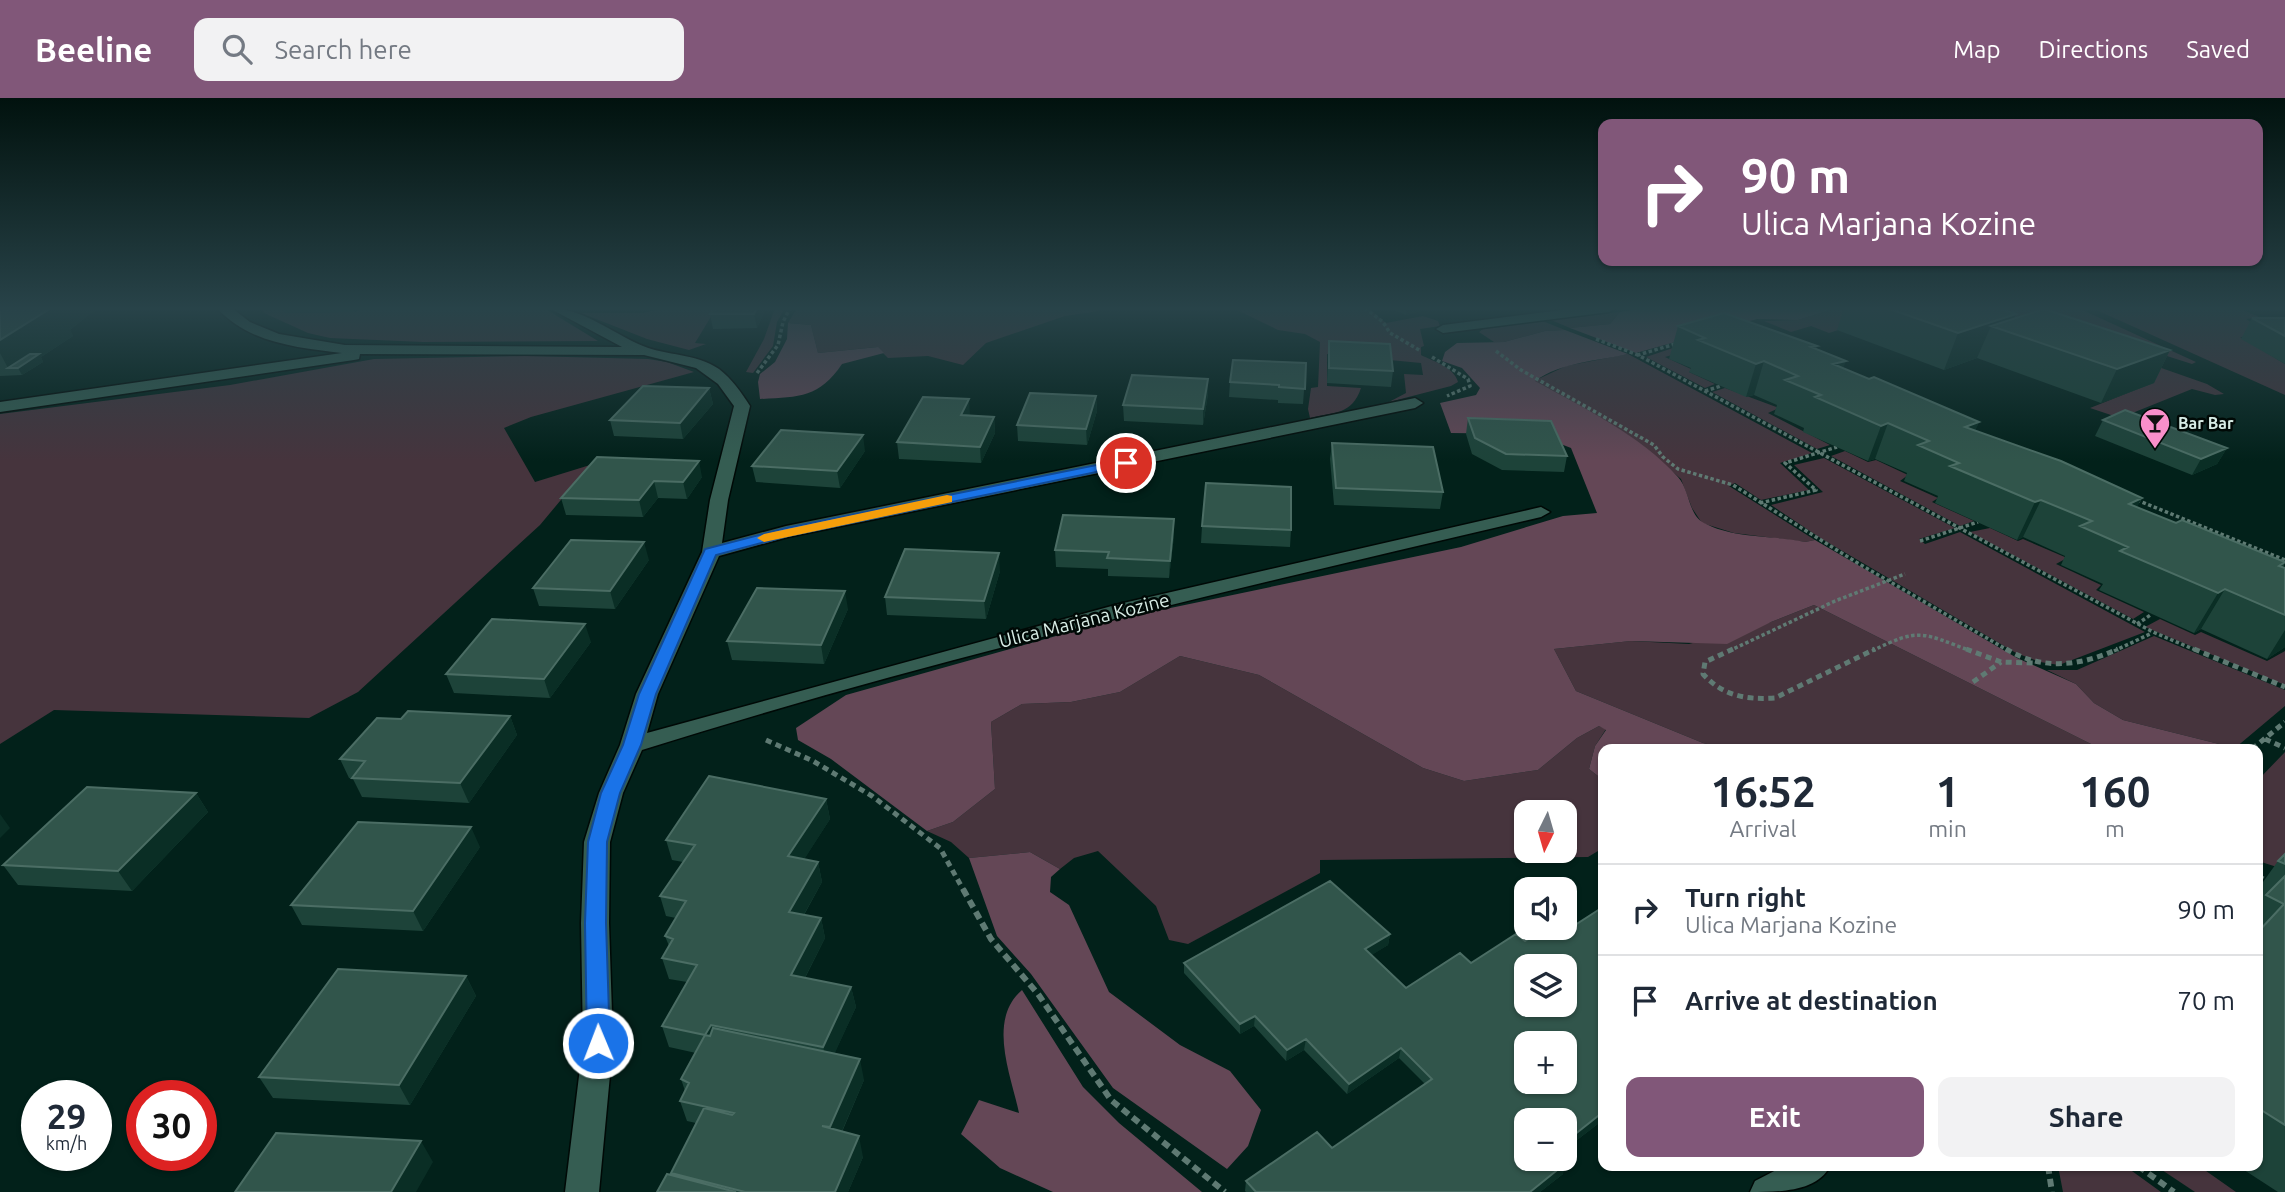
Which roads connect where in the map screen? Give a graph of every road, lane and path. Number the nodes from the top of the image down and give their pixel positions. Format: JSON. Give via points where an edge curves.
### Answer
{"nodes":[{"id":1,"x":342,"y":359,"type":"edge"},
{"id":2,"x":683,"y":359,"type":"edge"},
{"id":3,"x":769,"y":359,"type":"edge"},
{"id":4,"x":1434,"y":359,"type":"edge"},
{"id":5,"x":1506,"y":359,"type":"edge"},
{"id":6,"x":1645,"y":359,"type":"edge"},
{"id":7,"x":730,"y":384,"type":"junction"},
{"id":8,"x":1721,"y":386,"type":"edge"},
{"id":9,"x":1704,"y":391,"type":"junction"},
{"id":10,"x":1415,"y":403,"type":"joint"},
{"id":11,"x":0,"y":407,"type":"edge"},
{"id":12,"x":1838,"y":447,"type":"edge"},
{"id":13,"x":1821,"y":453,"type":"junction"},
{"id":14,"x":2135,"y":499,"type":"edge"},
{"id":15,"x":1760,"y":503,"type":"junction"},
{"id":16,"x":1541,"y":512,"type":"dead end"},
{"id":17,"x":1978,"y":522,"type":"edge"},
{"id":18,"x":1960,"y":528,"type":"junction"},
{"id":19,"x":1920,"y":541,"type":"dead end"},
{"id":20,"x":710,"y":552,"type":"junction"},
{"id":21,"x":2270,"y":554,"type":"junction"},
{"id":22,"x":2260,"y":560,"type":"edge"},
{"id":23,"x":2285,"y":560,"type":"edge"},
{"id":24,"x":1905,"y":574,"type":"dead end"},
{"id":25,"x":1887,"y":580,"type":"junction"},
{"id":26,"x":2152,"y":614,"type":"edge"},
{"id":27,"x":2137,"y":624,"type":"junction"},
{"id":28,"x":2153,"y":632,"type":"junction"},
{"id":29,"x":2001,"y":662,"type":"junction"},
{"id":30,"x":2038,"y":664,"type":"junction"},
{"id":31,"x":1973,"y":682,"type":"dead end"},
{"id":32,"x":2285,"y":687,"type":"edge"},
{"id":33,"x":2285,"y":722,"type":"edge"},
{"id":34,"x":757,"y":736,"type":"dead end"},
{"id":35,"x":2265,"y":739,"type":"junction"},
{"id":36,"x":2258,"y":744,"type":"edge"},
{"id":37,"x":632,"y":745,"type":"junction"},
{"id":38,"x":2285,"y":748,"type":"edge"},
{"id":39,"x":2263,"y":879,"type":"edge"},
{"id":40,"x":2269,"y":882,"type":"dead end"},
{"id":41,"x":1805,"y":1171,"type":"edge"},
{"id":42,"x":2049,"y":1171,"type":"edge"},
{"id":43,"x":2145,"y":1171,"type":"edge"},
{"id":44,"x":582,"y":1192,"type":"edge"},
{"id":45,"x":1225,"y":1192,"type":"edge"},
{"id":46,"x":1767,"y":1192,"type":"edge"},
{"id":47,"x":2052,"y":1192,"type":"edge"},
{"id":48,"x":2174,"y":1192,"type":"edge"}],
"edges":[{"from":1,"to":11,"type":"street"},
{"from":2,"to":7,"type":"street"},
{"from":3,"to":7,"type":"path","via":[[757,373]]},
{"from":4,"to":10,"type":"path","via":[[1468,379],[1470,386]]},
{"from":5,"to":15,"type":"path","via":[[1654,445],[1678,469],[1733,485]]},
{"from":6,"to":9,"type":"path"},
{"from":7,"to":20,"type":"street","via":[[743,406]]},
{"from":8,"to":9,"type":"path"},
{"from":9,"to":13,"type":"path"},
{"from":10,"to":20,"type":"street","via":[[800,529]]},
{"from":12,"to":13,"type":"path"},
{"from":13,"to":15,"type":"path","via":[[1785,463],[1816,491]]},
{"from":13,"to":18,"type":"path"},
{"from":14,"to":21,"type":"path"},
{"from":15,"to":25,"type":"path"},
{"from":16,"to":37,"type":"street","name":"Ulica Marjana Kozine","via":[[1126,608]]},
{"from":17,"to":18,"type":"path"},
{"from":18,"to":19,"type":"path"},
{"from":18,"to":27,"type":"path"},
{"from":20,"to":37,"type":"street","via":[[647,694]]},
{"from":21,"to":22,"type":"path"},
{"from":21,"to":23,"type":"path"},
{"from":24,"to":25,"type":"path"},
{"from":25,"to":29,"type":"path","via":[[1705,662],[1703,674],[1728,694],[1755,700],[1775,698],[1903,635],[1926,634]]},
{"from":25,"to":30,"type":"path"},
{"from":26,"to":27,"type":"path"},
{"from":27,"to":28,"type":"path"},
{"from":28,"to":30,"type":"path","via":[[2071,666]]},
{"from":28,"to":32,"type":"path"},
{"from":29,"to":30,"type":"path"},
{"from":29,"to":31,"type":"path"},
{"from":33,"to":35,"type":"path"},
{"from":34,"to":45,"type":"path","via":[[853,784],[940,848],[991,939],[1038,994],[1111,1100]]},
{"from":35,"to":36,"type":"path"},
{"from":35,"to":38,"type":"path"},
{"from":37,"to":44,"type":"street","via":[[597,842],[598,1043]]},
{"from":39,"to":40,"type":"path"},
{"from":41,"to":46,"type":"street"},
{"from":42,"to":47,"type":"path"},
{"from":43,"to":48,"type":"path"}]}
